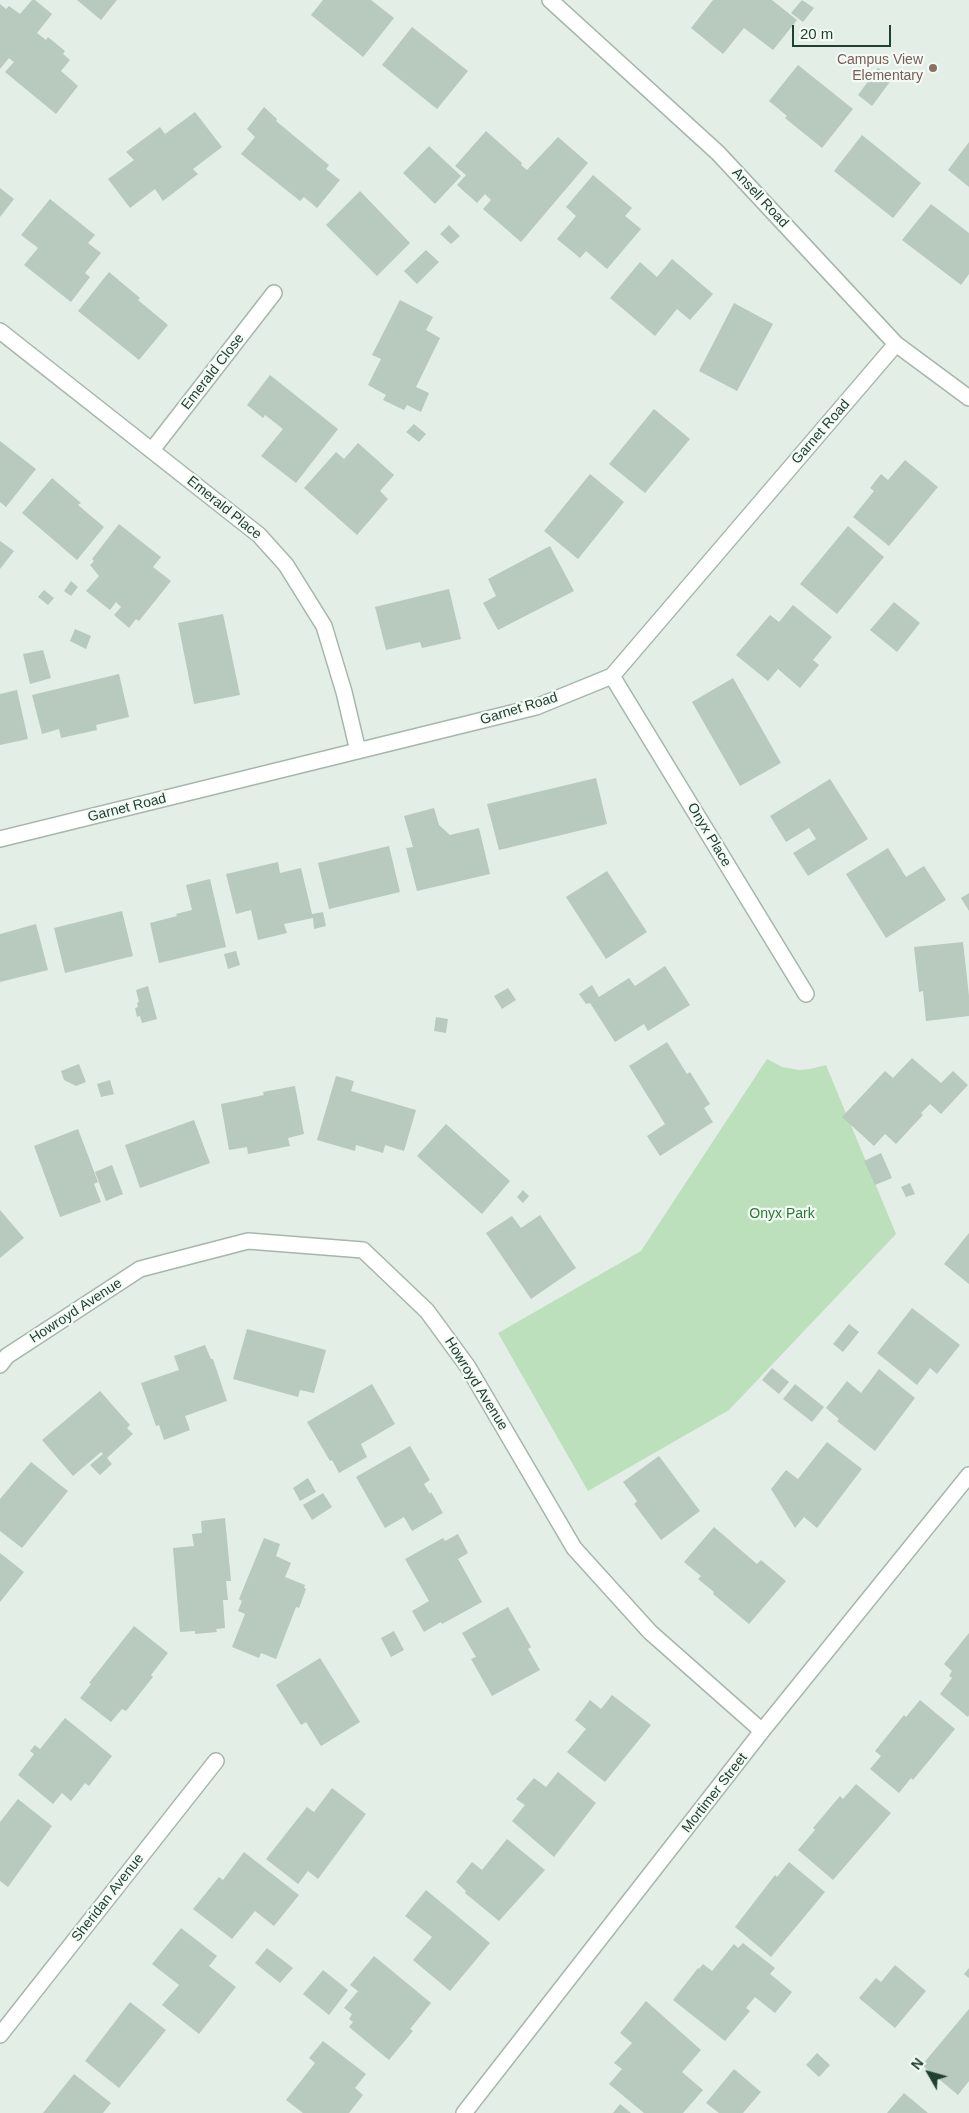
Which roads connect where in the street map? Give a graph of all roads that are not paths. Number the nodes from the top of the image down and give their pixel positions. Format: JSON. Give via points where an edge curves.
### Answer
{"nodes":[{"id":1,"x":550,"y":0,"type":"edge"},
{"id":2,"x":274,"y":293,"type":"dead end"},
{"id":3,"x":0,"y":330,"type":"edge"},
{"id":4,"x":896,"y":344,"type":"junction"},
{"id":5,"x":969,"y":398,"type":"edge"},
{"id":6,"x":152,"y":450,"type":"junction"},
{"id":7,"x":612,"y":676,"type":"junction"},
{"id":8,"x":358,"y":751,"type":"junction"},
{"id":9,"x":0,"y":839,"type":"edge"},
{"id":10,"x":806,"y":994,"type":"dead end"},
{"id":11,"x":0,"y":1365,"type":"edge"},
{"id":12,"x":969,"y":1475,"type":"edge"},
{"id":13,"x":762,"y":1731,"type":"junction"},
{"id":14,"x":216,"y":1761,"type":"dead end"},
{"id":15,"x":0,"y":2035,"type":"edge"},
{"id":16,"x":464,"y":2113,"type":"edge"}],
"edges":[{"from":1,"to":4,"type":"street","name":"Ansell Road","via":[[718,152]]},
{"from":2,"to":6,"type":"street","name":"Emerald Close"},
{"from":3,"to":6,"type":"street","name":"Emerald Place"},
{"from":4,"to":5,"type":"street","name":"Ansell Road"},
{"from":4,"to":7,"type":"street","name":"Garnet Road"},
{"from":6,"to":8,"type":"street","name":"Emerald Place","via":[[259,535],[286,565],[324,626]]},
{"from":7,"to":8,"type":"street","name":"Garnet Road","via":[[536,707]]},
{"from":7,"to":10,"type":"street","name":"Onyx Place"},
{"from":8,"to":9,"type":"street","name":"Garnet Road"},
{"from":11,"to":13,"type":"street","name":"Howroyd Avenue","via":[[7,1356],[140,1269],[248,1241],[363,1250],[427,1311],[468,1367],[574,1548],[650,1632]]},
{"from":12,"to":13,"type":"street","name":"Mortimer Street"},
{"from":13,"to":16,"type":"street","name":"Mortimer Street"},
{"from":14,"to":15,"type":"street","name":"Sheridan Avenue"}]}
